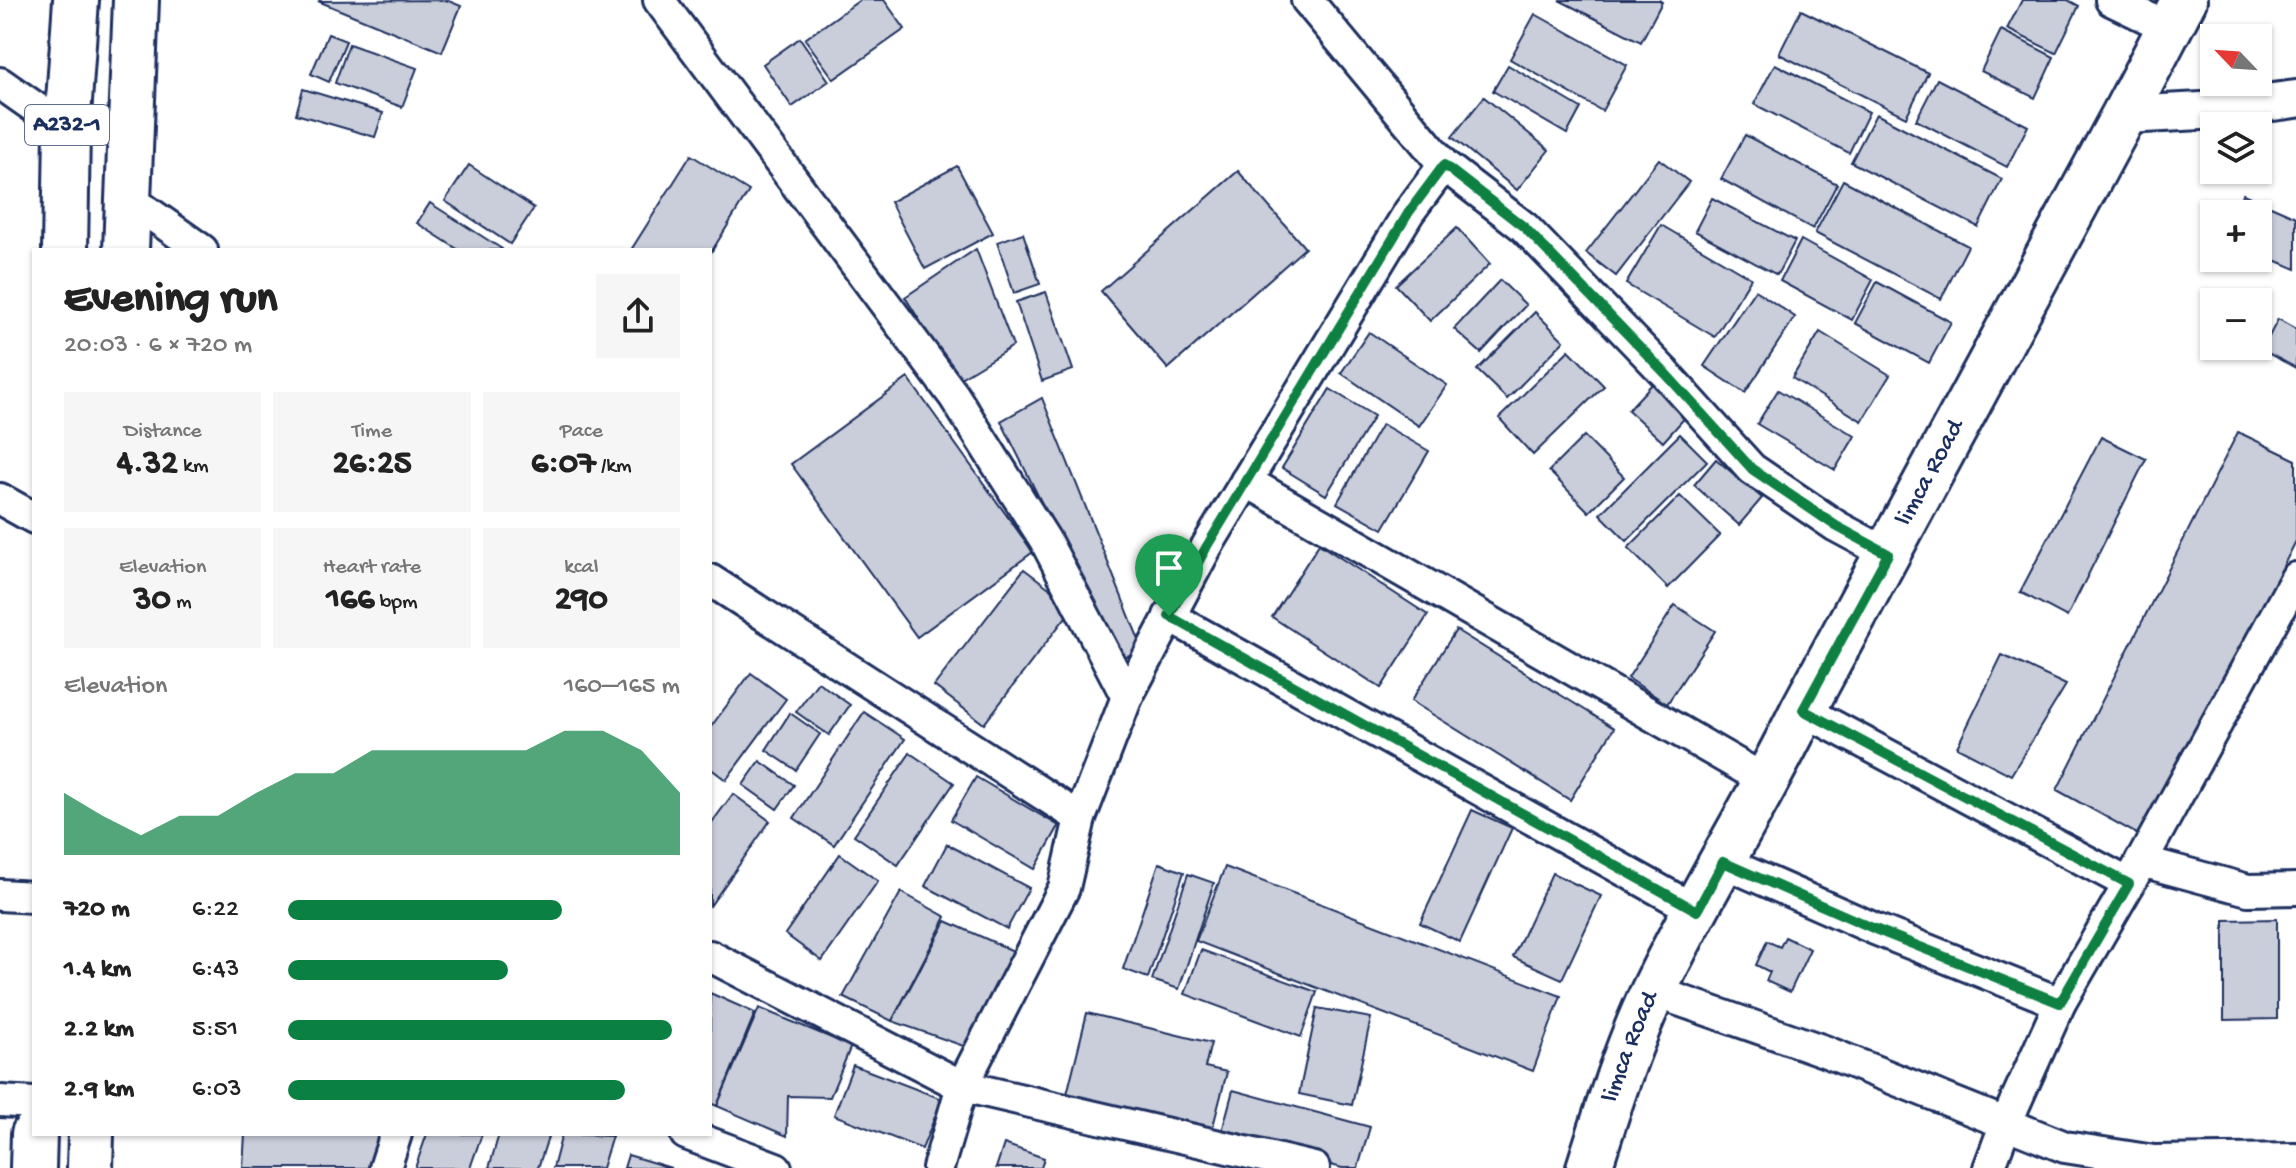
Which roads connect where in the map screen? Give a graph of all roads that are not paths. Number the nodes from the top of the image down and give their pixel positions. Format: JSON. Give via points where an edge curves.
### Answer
{"nodes":[{"id":1,"x":76,"y":0,"type":"edge"},
{"id":2,"x":136,"y":0,"type":"edge"},
{"id":3,"x":659,"y":0,"type":"edge"},
{"id":4,"x":1307,"y":0,"type":"edge"},
{"id":5,"x":2111,"y":0,"type":"edge"},
{"id":6,"x":2176,"y":14,"type":"edge"},
{"id":7,"x":0,"y":83,"type":"edge"},
{"id":8,"x":2296,"y":99,"type":"edge"},
{"id":9,"x":2124,"y":115,"type":"junction"},
{"id":10,"x":67,"y":130,"type":"junction"},
{"id":11,"x":1444,"y":165,"type":"junction"},
{"id":12,"x":128,"y":198,"type":"junction"},
{"id":13,"x":65,"y":248,"type":"edge"},
{"id":14,"x":126,"y":248,"type":"edge"},
{"id":15,"x":199,"y":248,"type":"edge"},
{"id":16,"x":1246,"y":481,"type":"junction"},
{"id":17,"x":0,"y":499,"type":"edge"},
{"id":18,"x":32,"y":517,"type":"edge"},
{"id":19,"x":1888,"y":554,"type":"junction"},
{"id":20,"x":715,"y":593,"type":"edge"},
{"id":21,"x":2292,"y":593,"type":"edge"},
{"id":22,"x":1169,"y":616,"type":"junction"},
{"id":23,"x":1127,"y":697,"type":"junction"},
{"id":24,"x":1803,"y":710,"type":"junction"},
{"id":25,"x":1768,"y":782,"type":"junction"},
{"id":26,"x":1080,"y":818,"type":"junction"},
{"id":27,"x":1723,"y":862,"type":"junction"},
{"id":28,"x":2135,"y":872,"type":"junction"},
{"id":29,"x":2296,"y":889,"type":"edge"},
{"id":30,"x":0,"y":895,"type":"edge"},
{"id":31,"x":32,"y":897,"type":"edge"},
{"id":32,"x":1697,"y":911,"type":"junction"},
{"id":33,"x":712,"y":957,"type":"edge"},
{"id":34,"x":1653,"y":991,"type":"junction"},
{"id":35,"x":2060,"y":1003,"type":"junction"},
{"id":36,"x":962,"y":1086,"type":"junction"},
{"id":37,"x":0,"y":1101,"type":"edge"},
{"id":38,"x":32,"y":1103,"type":"edge"},
{"id":39,"x":2006,"y":1123,"type":"junction"},
{"id":40,"x":34,"y":1136,"type":"edge"},
{"id":41,"x":91,"y":1136,"type":"edge"},
{"id":42,"x":395,"y":1136,"type":"edge"},
{"id":43,"x":691,"y":1136,"type":"edge"},
{"id":44,"x":2296,"y":1159,"type":"edge"},
{"id":45,"x":33,"y":1168,"type":"edge"},
{"id":46,"x":90,"y":1168,"type":"edge"},
{"id":47,"x":385,"y":1168,"type":"edge"},
{"id":48,"x":776,"y":1168,"type":"edge"},
{"id":49,"x":938,"y":1168,"type":"edge"},
{"id":50,"x":1314,"y":1168,"type":"edge"},
{"id":51,"x":1589,"y":1168,"type":"edge"},
{"id":52,"x":1989,"y":1168,"type":"edge"}],
"edges":[{"from":1,"to":10,"type":"main road","number":"A232-1"},
{"from":2,"to":12,"type":"main road","number":"A232-1"},
{"from":3,"to":23,"type":"street","via":[[954,396],[1045,540]]},
{"from":4,"to":11,"type":"street"},
{"from":5,"to":6,"type":"street"},
{"from":6,"to":9,"type":"main road","name":"limca Road"},
{"from":7,"to":10,"type":"street"},
{"from":8,"to":9,"type":"street"},
{"from":9,"to":19,"type":"main road","name":"limca Road"},
{"from":10,"to":13,"type":"main road","number":"A232-1"},
{"from":11,"to":16,"type":"street","via":[[1409,212]]},
{"from":11,"to":19,"type":"street","via":[[1524,227],[1752,469]]},
{"from":12,"to":14,"type":"main road","number":"A232-1"},
{"from":12,"to":15,"type":"street"},
{"from":16,"to":22,"type":"street"},
{"from":16,"to":25,"type":"street"},
{"from":17,"to":18,"type":"street"},
{"from":19,"to":24,"type":"main road","name":"limca Road"},
{"from":20,"to":26,"type":"street"},
{"from":21,"to":28,"type":"street"},
{"from":22,"to":23,"type":"street"},
{"from":22,"to":32,"type":"street"},
{"from":23,"to":26,"type":"street"},
{"from":24,"to":25,"type":"main road","name":"limca Road"},
{"from":24,"to":28,"type":"street"},
{"from":25,"to":27,"type":"main road","name":"limca Road"},
{"from":26,"to":36,"type":"street","via":[[1064,888]]},
{"from":27,"to":32,"type":"main road","name":"limca Road"},
{"from":27,"to":35,"type":"street"},
{"from":28,"to":29,"type":"street","via":[[2248,890]]},
{"from":28,"to":35,"type":"street"},
{"from":30,"to":31,"type":"street"},
{"from":32,"to":34,"type":"main road","name":"limca Road"},
{"from":33,"to":36,"type":"street"},
{"from":34,"to":39,"type":"street"},
{"from":34,"to":51,"type":"main road","name":"limca Road"},
{"from":35,"to":39,"type":"street"},
{"from":36,"to":49,"type":"street"},
{"from":36,"to":50,"type":"street"},
{"from":37,"to":38,"type":"street"},
{"from":39,"to":44,"type":"street","via":[[2065,1147],[2154,1161]]},
{"from":39,"to":52,"type":"street"},
{"from":40,"to":45,"type":"main road"},
{"from":41,"to":46,"type":"main road"},
{"from":42,"to":47,"type":"street"},
{"from":43,"to":48,"type":"street"}]}
